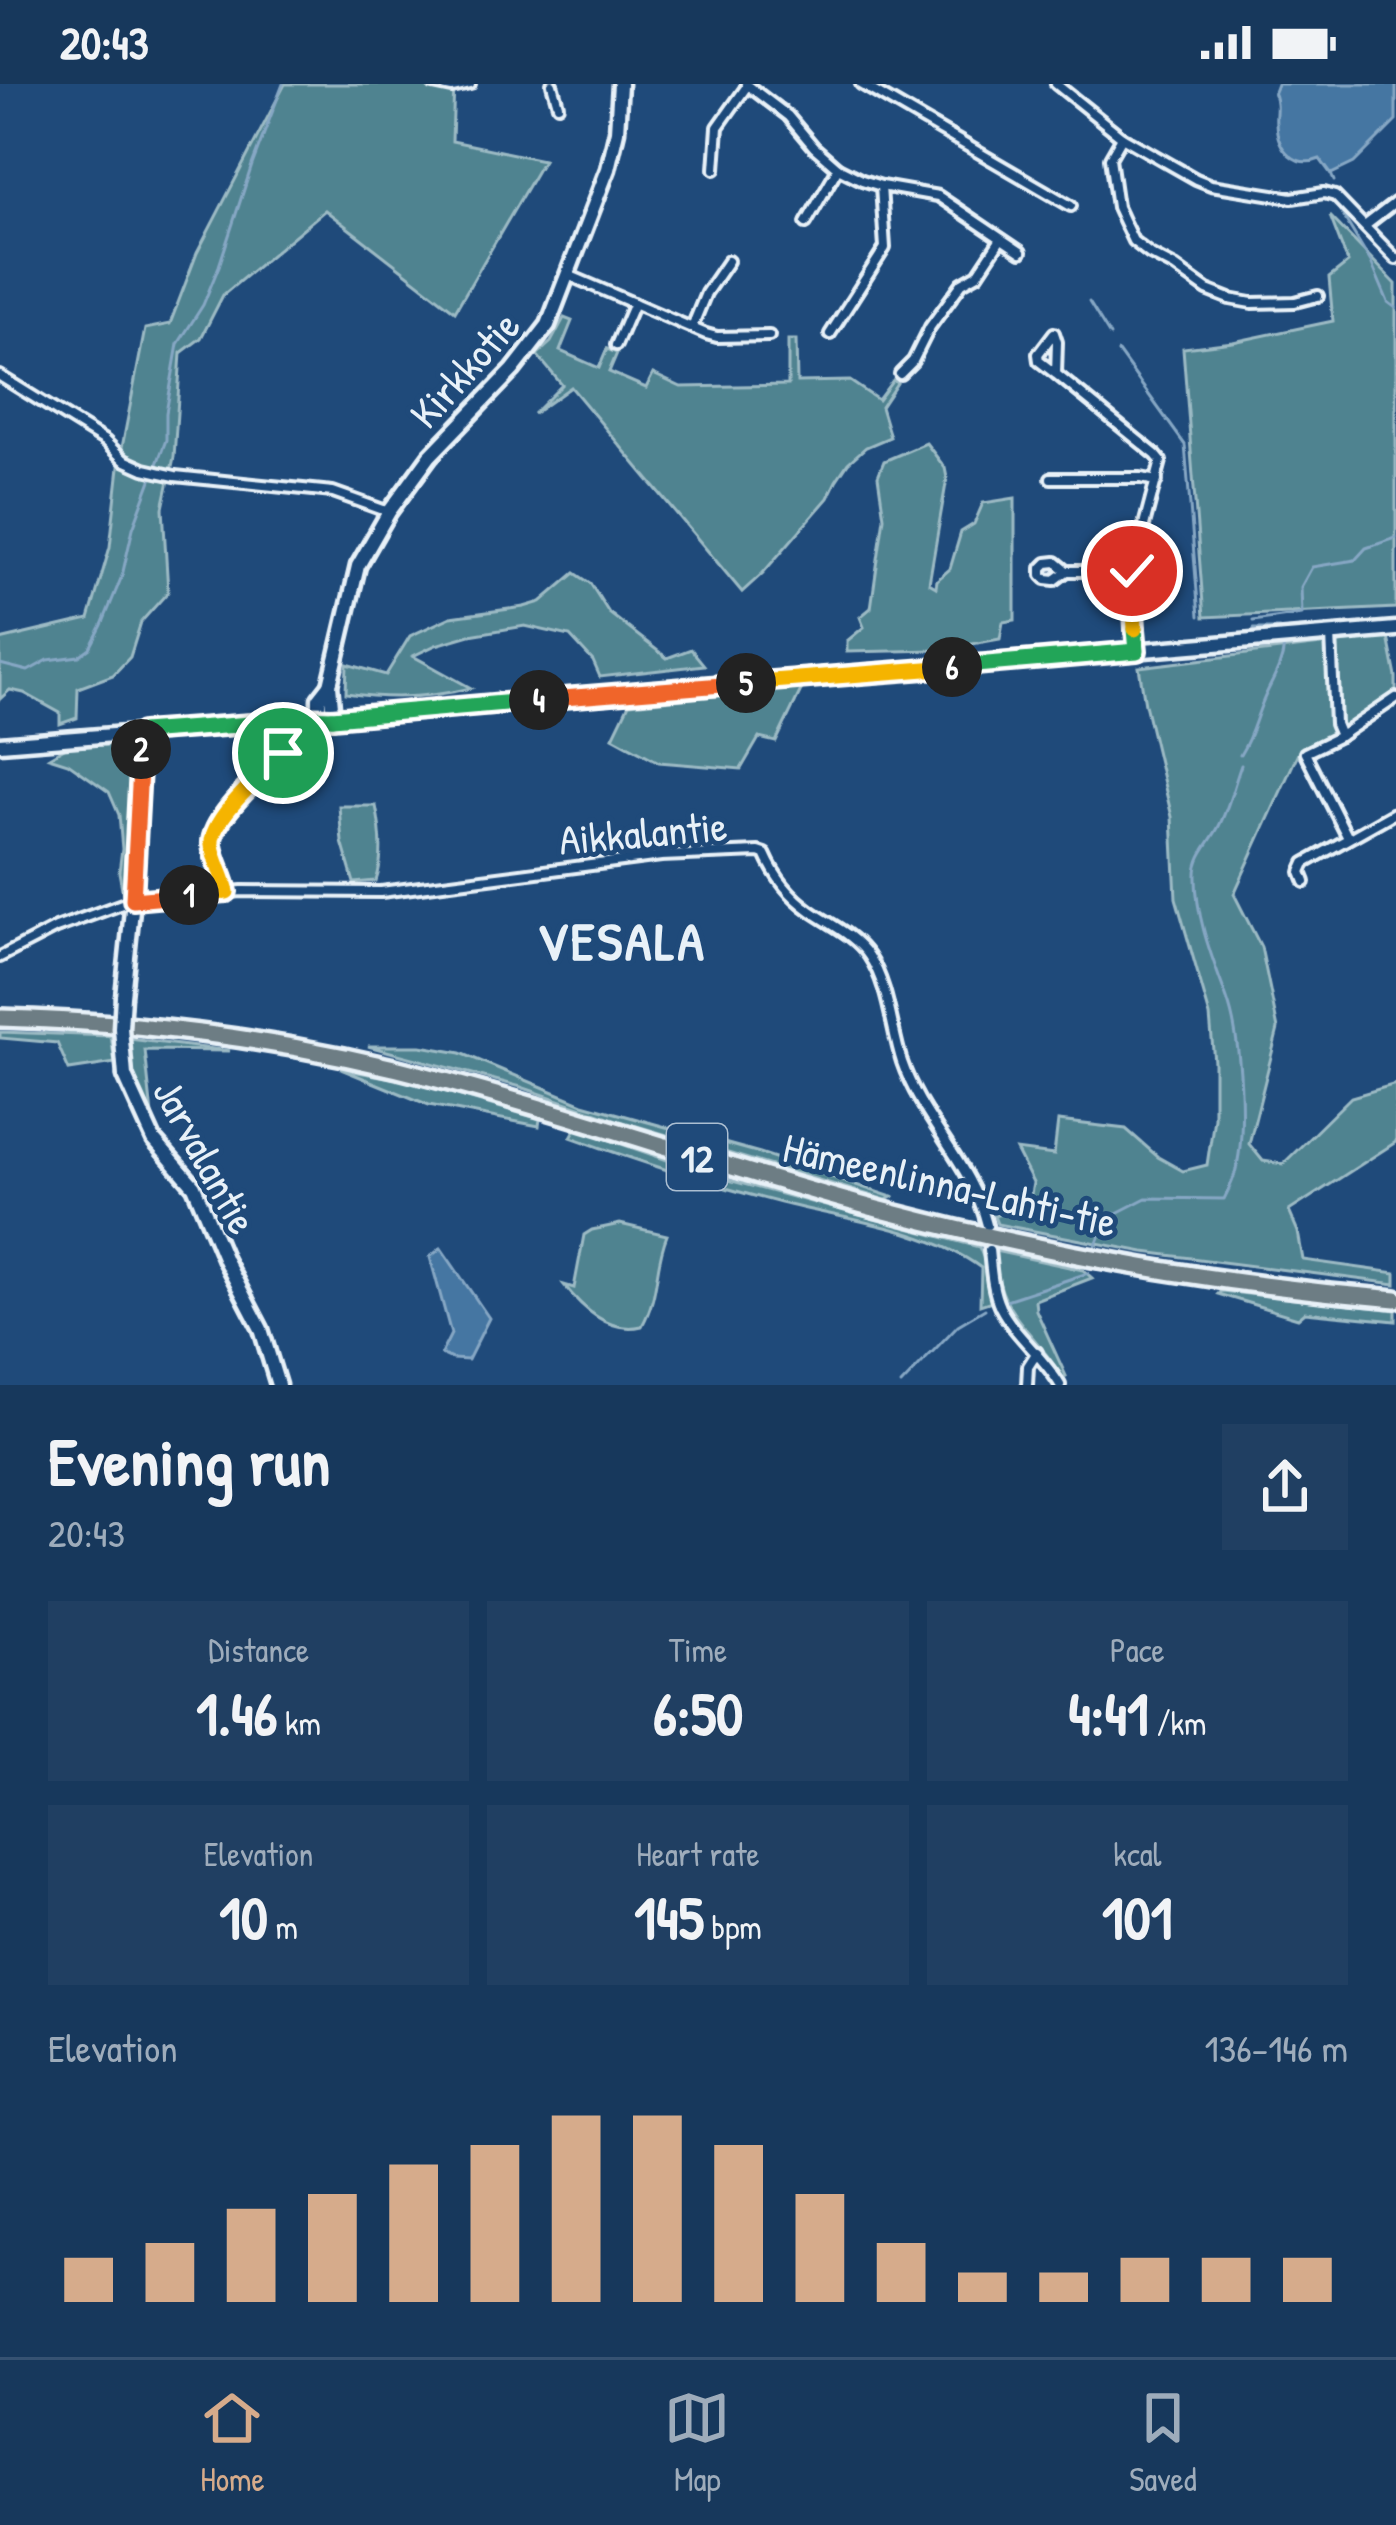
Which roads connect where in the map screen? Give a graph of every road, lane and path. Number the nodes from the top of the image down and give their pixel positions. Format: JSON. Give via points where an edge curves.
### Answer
{"nodes":[{"id":1,"x":433,"y":84,"type":"edge"},
{"id":2,"x":552,"y":84,"type":"edge"},
{"id":3,"x":620,"y":84,"type":"edge"},
{"id":4,"x":861,"y":84,"type":"edge"},
{"id":5,"x":1056,"y":84,"type":"edge"},
{"id":6,"x":467,"y":85,"type":"edge"},
{"id":7,"x":747,"y":85,"type":"edge"},
{"id":8,"x":558,"y":105,"type":"dead end"},
{"id":9,"x":1122,"y":137,"type":"junction"},
{"id":10,"x":838,"y":167,"type":"junction"},
{"id":11,"x":715,"y":170,"type":"dead end"},
{"id":12,"x":880,"y":185,"type":"junction"},
{"id":13,"x":1396,"y":202,"type":"edge"},
{"id":14,"x":1071,"y":206,"type":"dead end"},
{"id":15,"x":806,"y":223,"type":"dead end"},
{"id":16,"x":1366,"y":225,"type":"junction"},
{"id":17,"x":1000,"y":239,"type":"junction"},
{"id":18,"x":1021,"y":251,"type":"dead end"},
{"id":19,"x":1396,"y":259,"type":"edge"},
{"id":20,"x":728,"y":261,"type":"dead end"},
{"id":21,"x":568,"y":275,"type":"junction"},
{"id":22,"x":1318,"y":296,"type":"dead end"},
{"id":23,"x":634,"y":303,"type":"junction"},
{"id":24,"x":692,"y":327,"type":"junction"},
{"id":25,"x":830,"y":334,"type":"dead end"},
{"id":26,"x":769,"y":336,"type":"dead end"},
{"id":27,"x":616,"y":345,"type":"dead end"},
{"id":28,"x":900,"y":374,"type":"dead end"},
{"id":29,"x":1056,"y":374,"type":"junction"},
{"id":30,"x":0,"y":376,"type":"edge"},
{"id":31,"x":1052,"y":478,"type":"dead end"},
{"id":32,"x":1157,"y":481,"type":"junction"},
{"id":33,"x":389,"y":512,"type":"junction"},
{"id":34,"x":1067,"y":571,"type":"dead end"},
{"id":35,"x":1132,"y":571,"type":"junction"},
{"id":36,"x":1396,"y":629,"type":"edge"},
{"id":37,"x":1331,"y":634,"type":"junction"},
{"id":38,"x":1137,"y":651,"type":"junction"},
{"id":39,"x":1396,"y":698,"type":"edge"},
{"id":40,"x":326,"y":718,"type":"junction"},
{"id":41,"x":142,"y":732,"type":"junction"},
{"id":42,"x":309,"y":733,"type":"dead end"},
{"id":43,"x":1340,"y":736,"type":"junction"},
{"id":44,"x":0,"y":744,"type":"edge"},
{"id":45,"x":1396,"y":812,"type":"edge"},
{"id":46,"x":1348,"y":838,"type":"junction"},
{"id":47,"x":1305,"y":882,"type":"dead end"},
{"id":48,"x":227,"y":892,"type":"junction"},
{"id":49,"x":133,"y":900,"type":"junction"},
{"id":50,"x":0,"y":957,"type":"edge"},
{"id":51,"x":0,"y":1018,"type":"edge"},
{"id":52,"x":987,"y":1225,"type":"dead end"},
{"id":53,"x":988,"y":1250,"type":"dead end"},
{"id":54,"x":1396,"y":1299,"type":"edge"},
{"id":55,"x":1037,"y":1352,"type":"junction"},
{"id":56,"x":278,"y":1385,"type":"edge"},
{"id":57,"x":1028,"y":1385,"type":"edge"},
{"id":58,"x":1060,"y":1385,"type":"edge"}],
"edges":[{"from":1,"to":6,"type":"street"},
{"from":2,"to":8,"type":"street"},
{"from":3,"to":21,"type":"street","name":"Kirkkotie","via":[[613,153]]},
{"from":4,"to":14,"type":"street"},
{"from":5,"to":9,"type":"street"},
{"from":7,"to":10,"type":"street"},
{"from":7,"to":11,"type":"street","via":[[718,127]]},
{"from":9,"to":16,"type":"street","via":[[1211,185],[1292,198],[1330,194]]},
{"from":9,"to":22,"type":"street","via":[[1110,158],[1117,207],[1133,241],[1230,299]]},
{"from":10,"to":12,"type":"street"},
{"from":10,"to":15,"type":"street"},
{"from":12,"to":17,"type":"street","via":[[938,196]]},
{"from":12,"to":25,"type":"street","via":[[885,248]]},
{"from":13,"to":16,"type":"street"},
{"from":16,"to":19,"type":"street"},
{"from":17,"to":18,"type":"street"},
{"from":17,"to":28,"type":"street"},
{"from":20,"to":24,"type":"street"},
{"from":21,"to":23,"type":"street"},
{"from":21,"to":33,"type":"street","name":"Kirkkotie","via":[[541,337]]},
{"from":23,"to":24,"type":"street"},
{"from":23,"to":27,"type":"street"},
{"from":24,"to":26,"type":"street","via":[[717,337]]},
{"from":29,"to":29,"type":"street","via":[[1057,342],[1054,333],[1038,354]]},
{"from":29,"to":32,"type":"street","via":[[1156,455]]},
{"from":30,"to":33,"type":"street","via":[[144,469],[333,492]]},
{"from":31,"to":32,"type":"street"},
{"from":32,"to":35,"type":"street"},
{"from":33,"to":40,"type":"street","name":"Kirkkotie","via":[[358,566],[320,699]]},
{"from":34,"to":35,"type":"street"},
{"from":35,"to":38,"type":"street"},
{"from":36,"to":37,"type":"street"},
{"from":37,"to":38,"type":"street"},
{"from":37,"to":43,"type":"street"},
{"from":38,"to":40,"type":"street"},
{"from":39,"to":43,"type":"street"},
{"from":40,"to":41,"type":"street"},
{"from":41,"to":44,"type":"street"},
{"from":41,"to":49,"type":"street","name":"Jarvalantie"},
{"from":42,"to":48,"type":"street","via":[[214,830]]},
{"from":43,"to":46,"type":"street","via":[[1305,753]]},
{"from":45,"to":46,"type":"street"},
{"from":46,"to":47,"type":"street","via":[[1305,863]]},
{"from":48,"to":49,"type":"street","name":"Aikkalantie"},
{"from":48,"to":52,"type":"street","name":"Aikkalantie","via":[[381,892],[661,856],[765,854],[797,900],[869,957],[911,1085],[975,1190]]},
{"from":49,"to":50,"type":"street","name":"Aikkalantie"},
{"from":49,"to":56,"type":"street","name":"Jarvalantie","bridge":true,"via":[[125,1076],[154,1140],[194,1186],[261,1329]]},
{"from":51,"to":54,"type":"highway","name":"Hämeenlinna-Lahti-tie","number":"12","via":[[127,1024],[336,1055],[965,1232],[1165,1270]]},
{"from":53,"to":55,"type":"street","via":[[998,1303]]},
{"from":55,"to":57,"type":"street"},
{"from":55,"to":58,"type":"street"}]}
